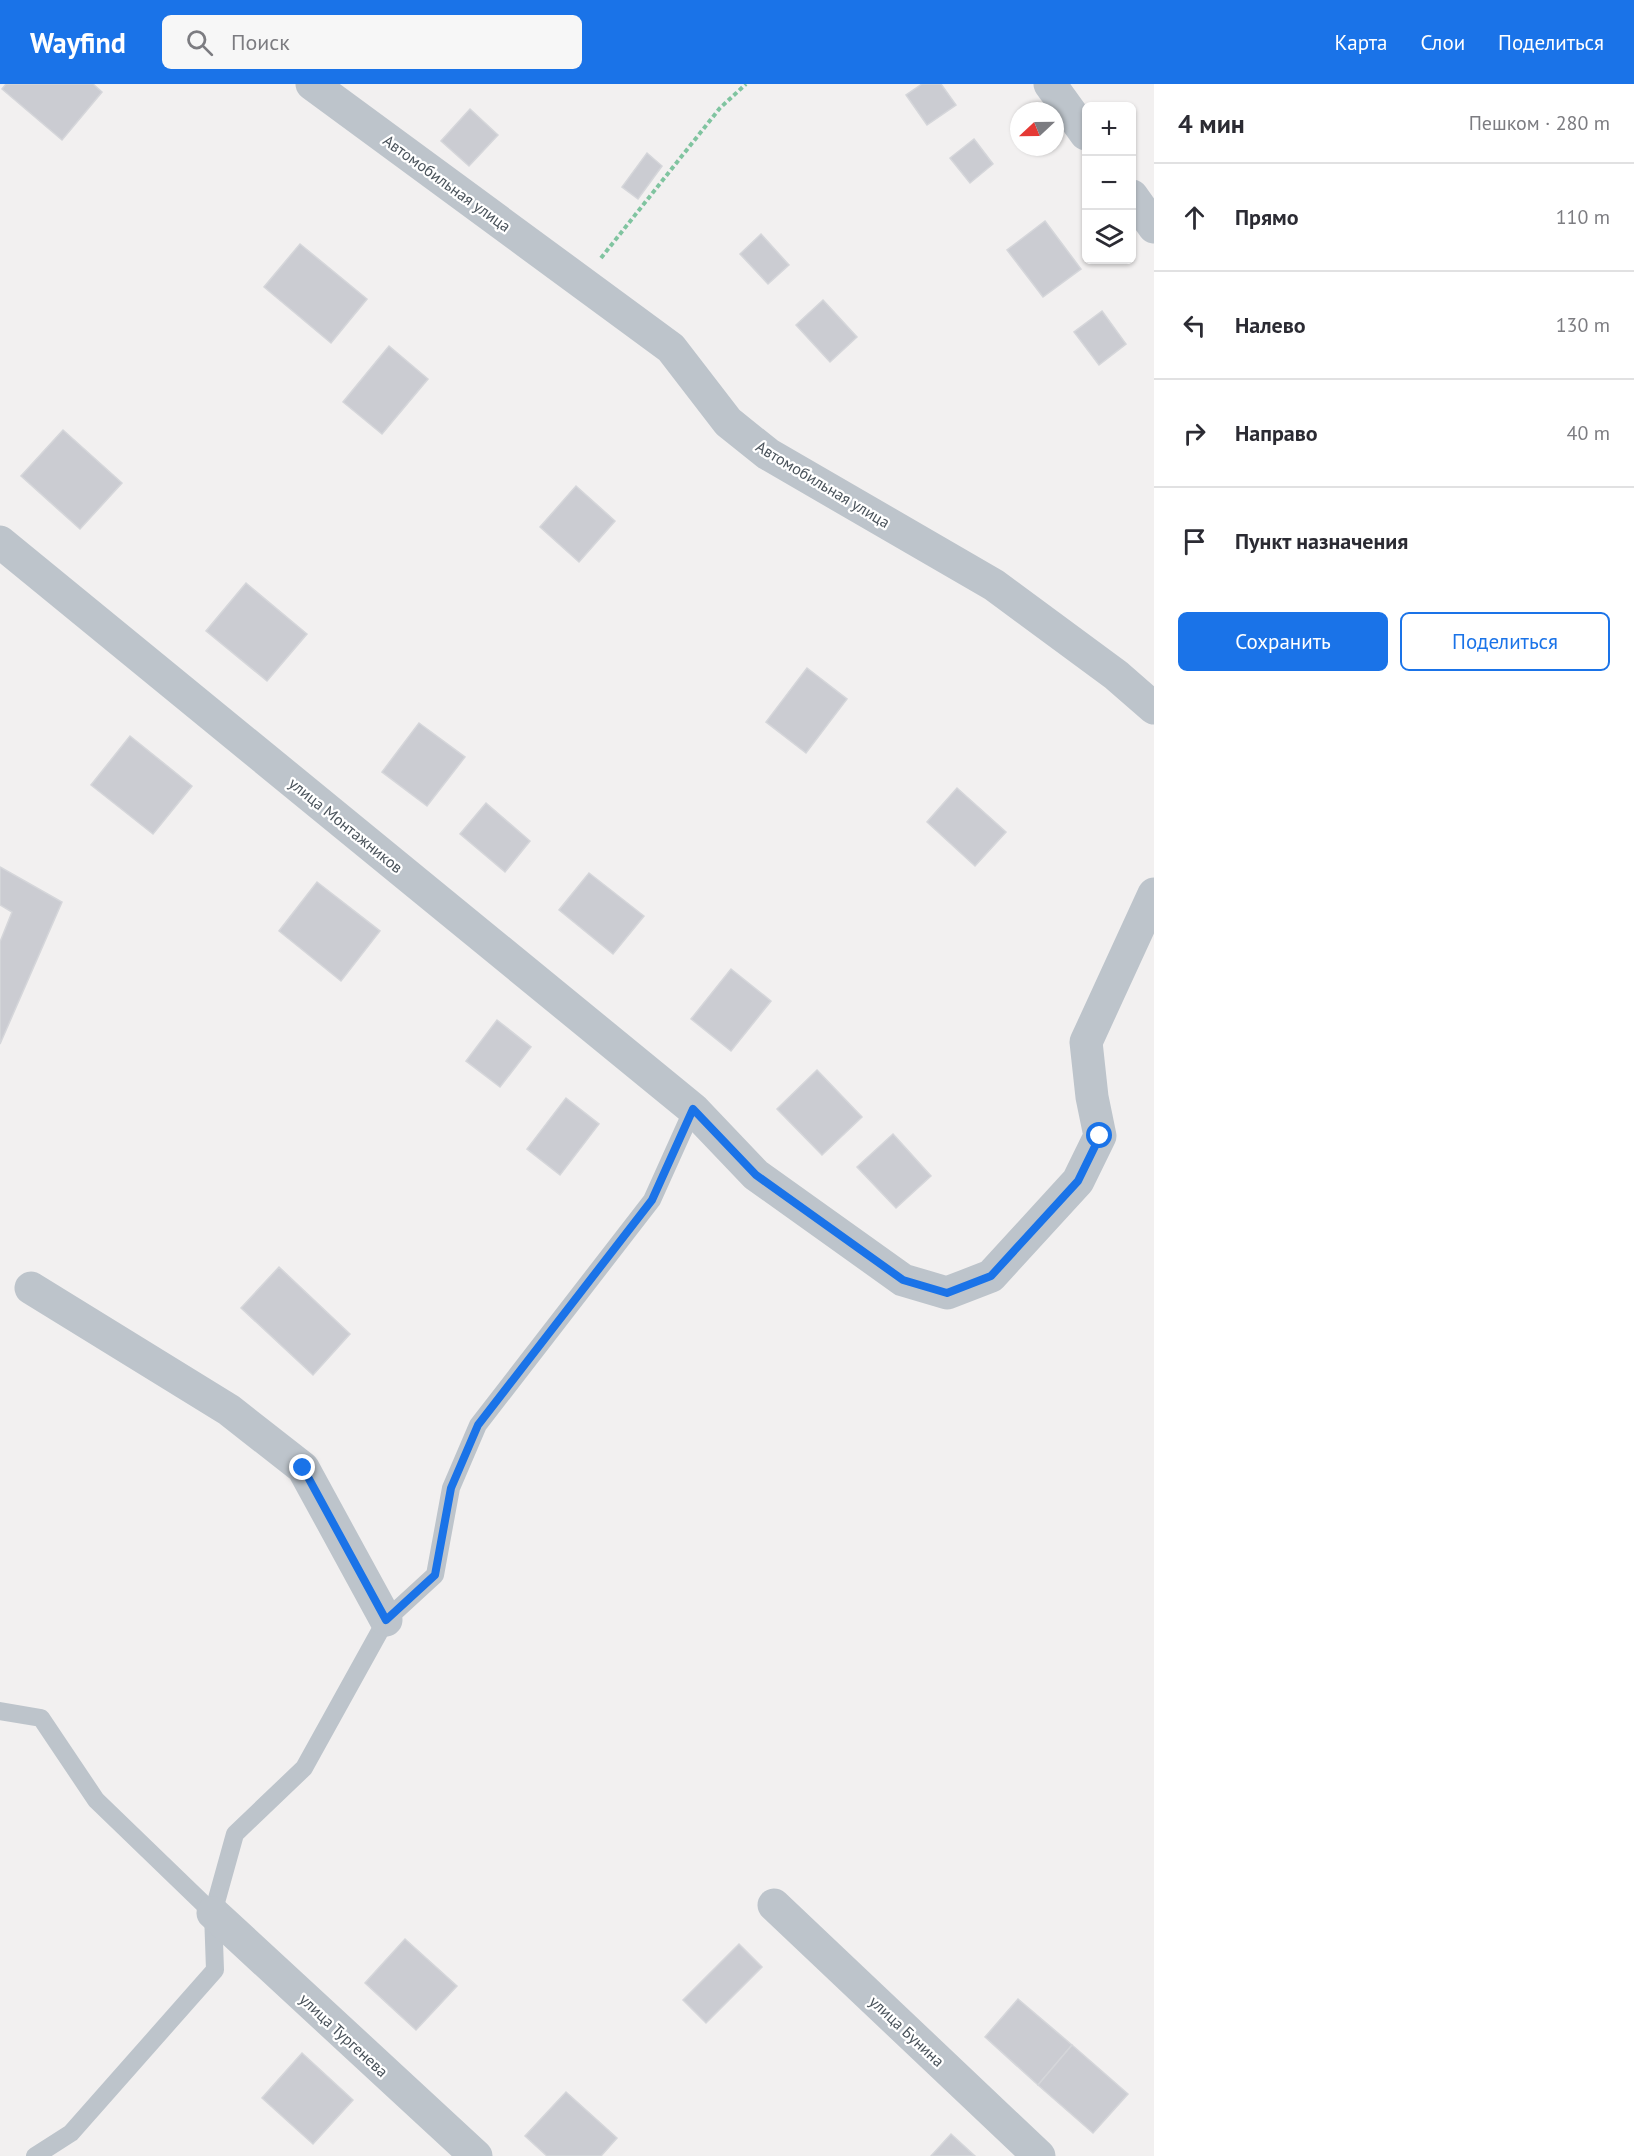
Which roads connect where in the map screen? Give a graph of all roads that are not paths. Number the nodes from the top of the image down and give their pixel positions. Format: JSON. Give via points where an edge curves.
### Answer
{"nodes":[{"id":1,"x":312,"y":84,"type":"edge"},
{"id":2,"x":1050,"y":84,"type":"edge"},
{"id":3,"x":1082,"y":128,"type":"edge"},
{"id":4,"x":1136,"y":203,"type":"edge"},
{"id":5,"x":1154,"y":227,"type":"edge"},
{"id":6,"x":0,"y":542,"type":"edge"},
{"id":7,"x":1154,"y":708,"type":"edge"},
{"id":8,"x":1154,"y":894,"type":"edge"},
{"id":9,"x":693,"y":1109,"type":"junction"},
{"id":10,"x":31,"y":1288,"type":"dead end"},
{"id":11,"x":386,"y":1620,"type":"junction"},
{"id":12,"x":0,"y":1711,"type":"edge"},
{"id":13,"x":774,"y":1905,"type":"dead end"},
{"id":14,"x":213,"y":1913,"type":"junction"},
{"id":15,"x":35,"y":2156,"type":"edge"},
{"id":16,"x":476,"y":2156,"type":"edge"},
{"id":17,"x":1039,"y":2156,"type":"edge"}],
"edges":[{"from":1,"to":7,"type":"street","name":"Автомобильная улица","via":[[671,348],[728,422],[768,454],[994,585],[1116,675]]},
{"from":2,"to":3,"type":"street"},
{"from":4,"to":5,"type":"street"},
{"from":6,"to":9,"type":"street","name":"улица Монтажников"},
{"from":8,"to":9,"type":"street","name":"улица Монтажников","via":[[1086,1042],[1100,1136],[1078,1181],[991,1276],[947,1293],[903,1280],[756,1175]]},
{"from":9,"to":11,"type":"lane","via":[[652,1200],[478,1425],[451,1488],[435,1575]]},
{"from":10,"to":11,"type":"street","via":[[230,1410],[303,1468]]},
{"from":11,"to":14,"type":"lane","via":[[304,1768],[235,1834]]},
{"from":12,"to":14,"type":"lane","via":[[41,1718],[96,1800]]},
{"from":13,"to":17,"type":"street","name":"улица Бунина"},
{"from":14,"to":15,"type":"lane","via":[[215,1970],[71,2133]]},
{"from":14,"to":16,"type":"street","name":"улица Тургенева"}]}
